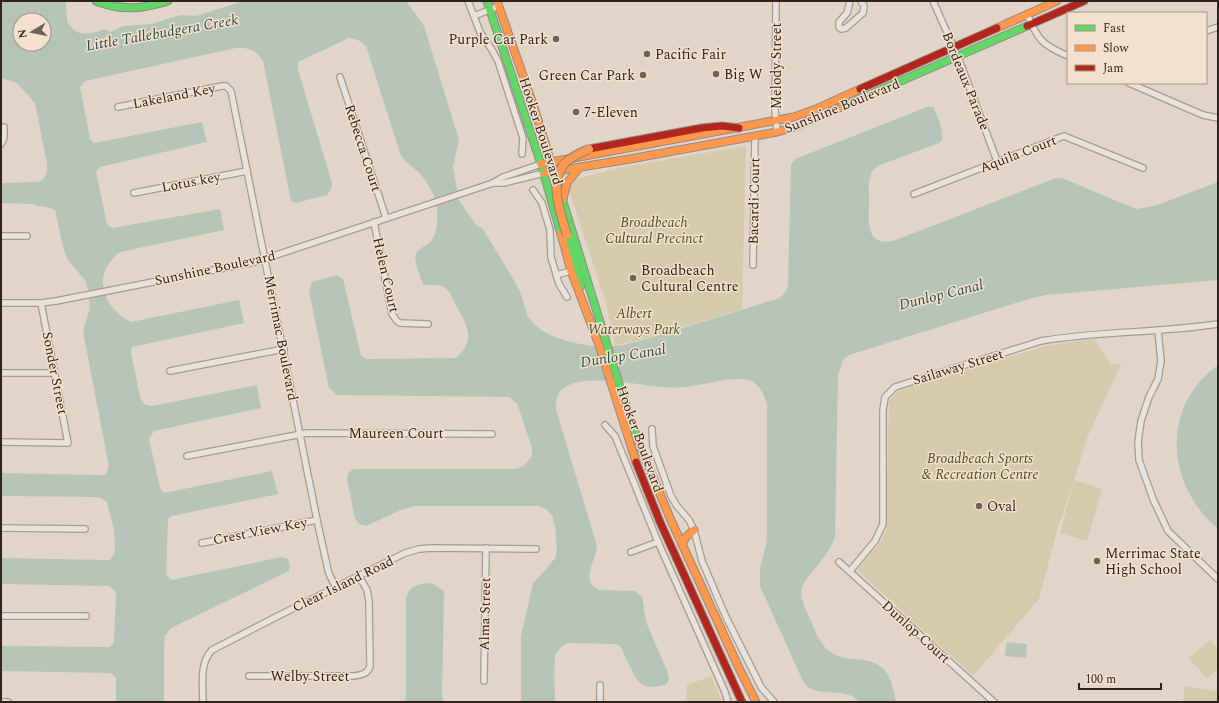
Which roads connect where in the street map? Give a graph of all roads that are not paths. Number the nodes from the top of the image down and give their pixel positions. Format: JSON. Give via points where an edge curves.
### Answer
{"nodes":[{"id":1,"x":96,"y":1,"type":"edge"},
{"id":2,"x":168,"y":1,"type":"edge"},
{"id":3,"x":468,"y":1,"type":"edge"},
{"id":4,"x":487,"y":1,"type":"edge"},
{"id":5,"x":776,"y":1,"type":"edge"},
{"id":6,"x":850,"y":1,"type":"edge"},
{"id":7,"x":861,"y":1,"type":"edge"},
{"id":8,"x":933,"y":1,"type":"edge"},
{"id":9,"x":1056,"y":1,"type":"edge"},
{"id":10,"x":1084,"y":1,"type":"edge"},
{"id":11,"x":498,"y":4,"type":"edge"},
{"id":12,"x":490,"y":10,"type":"junction"},
{"id":13,"x":1027,"y":14,"type":"junction"},
{"id":14,"x":474,"y":16,"type":"junction"},
{"id":15,"x":1031,"y":24,"type":"junction"},
{"id":16,"x":1218,"y":27,"type":"edge"},
{"id":17,"x":1207,"y":31,"type":"edge"},
{"id":18,"x":953,"y":48,"type":"junction"},
{"id":19,"x":1067,"y":55,"type":"edge"},
{"id":20,"x":958,"y":57,"type":"junction"},
{"id":21,"x":340,"y":77,"type":"dead end"},
{"id":22,"x":1131,"y":84,"type":"edge"},
{"id":23,"x":229,"y":88,"type":"joint"},
{"id":24,"x":118,"y":107,"type":"dead end"},
{"id":25,"x":1218,"y":118,"type":"edge"},
{"id":26,"x":776,"y":120,"type":"junction"},
{"id":27,"x":4,"y":127,"type":"dead end"},
{"id":28,"x":739,"y":128,"type":"junction"},
{"id":29,"x":777,"y":132,"type":"junction"},
{"id":30,"x":755,"y":136,"type":"junction"},
{"id":31,"x":1,"y":144,"type":"edge"},
{"id":32,"x":522,"y":154,"type":"dead end"},
{"id":33,"x":997,"y":161,"type":"junction"},
{"id":34,"x":551,"y":162,"type":"junction"},
{"id":35,"x":541,"y":164,"type":"junction"},
{"id":36,"x":579,"y":168,"type":"junction"},
{"id":37,"x":1143,"y":168,"type":"dead end"},
{"id":38,"x":247,"y":171,"type":"junction"},
{"id":39,"x":554,"y":171,"type":"junction"},
{"id":40,"x":544,"y":173,"type":"junction"},
{"id":41,"x":493,"y":184,"type":"junction"},
{"id":42,"x":534,"y":190,"type":"dead end"},
{"id":43,"x":134,"y":192,"type":"dead end"},
{"id":44,"x":914,"y":194,"type":"dead end"},
{"id":45,"x":563,"y":200,"type":"junction"},
{"id":46,"x":386,"y":218,"type":"junction"},
{"id":47,"x":374,"y":222,"type":"junction"},
{"id":48,"x":1,"y":236,"type":"edge"},
{"id":49,"x":27,"y":236,"type":"dead end"},
{"id":50,"x":265,"y":259,"type":"junction"},
{"id":51,"x":753,"y":265,"type":"dead end"},
{"id":52,"x":571,"y":271,"type":"junction"},
{"id":53,"x":556,"y":275,"type":"junction"},
{"id":54,"x":566,"y":297,"type":"dead end"},
{"id":55,"x":581,"y":298,"type":"junction"},
{"id":56,"x":41,"y":303,"type":"junction"},
{"id":57,"x":1,"y":304,"type":"edge"},
{"id":58,"x":428,"y":324,"type":"dead end"},
{"id":59,"x":1218,"y":324,"type":"edge"},
{"id":60,"x":1158,"y":331,"type":"junction"},
{"id":61,"x":602,"y":343,"type":"junction"},
{"id":62,"x":284,"y":349,"type":"junction"},
{"id":63,"x":170,"y":372,"type":"dead end"},
{"id":64,"x":1,"y":373,"type":"edge"},
{"id":65,"x":54,"y":373,"type":"junction"},
{"id":66,"x":605,"y":425,"type":"dead end"},
{"id":67,"x":652,"y":429,"type":"dead end"},
{"id":68,"x":301,"y":434,"type":"junction"},
{"id":69,"x":492,"y":434,"type":"dead end"},
{"id":70,"x":1,"y":442,"type":"edge"},
{"id":71,"x":187,"y":456,"type":"dead end"},
{"id":72,"x":317,"y":520,"type":"junction"},
{"id":73,"x":1,"y":528,"type":"edge"},
{"id":74,"x":85,"y":529,"type":"dead end"},
{"id":75,"x":676,"y":530,"type":"junction"},
{"id":76,"x":694,"y":530,"type":"junction"},
{"id":77,"x":658,"y":542,"type":"junction"},
{"id":78,"x":202,"y":543,"type":"dead end"},
{"id":79,"x":682,"y":545,"type":"junction"},
{"id":80,"x":486,"y":548,"type":"junction"},
{"id":81,"x":536,"y":549,"type":"dead end"},
{"id":82,"x":631,"y":552,"type":"dead end"},
{"id":83,"x":839,"y":562,"type":"dead end"},
{"id":84,"x":850,"y":571,"type":"junction"},
{"id":85,"x":359,"y":576,"type":"junction"},
{"id":86,"x":1218,"y":579,"type":"edge"},
{"id":87,"x":336,"y":587,"type":"junction"},
{"id":88,"x":1,"y":616,"type":"edge"},
{"id":89,"x":86,"y":616,"type":"dead end"},
{"id":90,"x":249,"y":676,"type":"dead end"},
{"id":91,"x":484,"y":681,"type":"dead end"},
{"id":92,"x":600,"y":685,"type":"dead end"},
{"id":93,"x":1,"y":702,"type":"edge"},
{"id":94,"x":8,"y":702,"type":"edge"},
{"id":95,"x":203,"y":702,"type":"edge"},
{"id":96,"x":600,"y":702,"type":"edge"},
{"id":97,"x":728,"y":702,"type":"edge"},
{"id":98,"x":742,"y":702,"type":"edge"},
{"id":99,"x":756,"y":702,"type":"edge"},
{"id":100,"x":774,"y":702,"type":"edge"},
{"id":101,"x":994,"y":702,"type":"edge"}],
"edges":[{"from":1,"to":2,"type":"main road","via":[[113,8],[128,9]]},
{"from":3,"to":14,"type":"street","name":"Hooker Boulevard"},
{"from":4,"to":12,"type":"main road","name":"Hooker Boulevard"},
{"from":5,"to":26,"type":"street","name":"Melody Street"},
{"from":6,"to":7,"type":"street","via":[[847,13],[839,22],[841,29],[846,28],[863,13],[864,6]]},
{"from":8,"to":18,"type":"street","name":"Bordeaux Parade"},
{"from":9,"to":13,"type":"main road","name":"Sunshine Boulevard"},
{"from":10,"to":15,"type":"main road","name":"Sunshine Boulevard"},
{"from":11,"to":12,"type":"street","name":"Hooker Boulevard"},
{"from":11,"to":34,"type":"main road","name":"Hooker Boulevard"},
{"from":12,"to":14,"type":"street","name":"Hooker Boulevard"},
{"from":12,"to":35,"type":"main road","name":"Hooker Boulevard"},
{"from":13,"to":15,"type":"street"},
{"from":13,"to":18,"type":"main road","name":"Sunshine Boulevard"},
{"from":14,"to":32,"type":"street","name":"Hooker Boulevard","via":[[480,32],[498,61],[523,138]]},
{"from":15,"to":19,"type":"street","via":[[1043,43]]},
{"from":15,"to":20,"type":"main road","name":"Sunshine Boulevard"},
{"from":16,"to":17,"type":"street"},
{"from":18,"to":20,"type":"street","name":"Bordeaux Parade"},
{"from":18,"to":26,"type":"main road","name":"Sunshine Boulevard","via":[[816,109]]},
{"from":20,"to":29,"type":"main road","name":"Sunshine Boulevard","via":[[810,122]]},
{"from":20,"to":33,"type":"street","name":"Bordeaux Parade"},
{"from":21,"to":46,"type":"street","name":"Rebecca Court"},
{"from":22,"to":25,"type":"street","via":[[1203,115]]},
{"from":23,"to":24,"type":"street","name":"Lakeland Key","via":[[222,86]]},
{"from":23,"to":38,"type":"street","name":"Merrimac Boulevard"},
{"from":26,"to":28,"type":"main road","name":"Sunshine Boulevard"},
{"from":26,"to":29,"type":"street","name":"Melody Street"},
{"from":27,"to":31,"type":"street"},
{"from":28,"to":34,"type":"main road","name":"Sunshine Boulevard"},
{"from":28,"to":55,"type":"main road","bridge":true,"via":[[722,126],[669,134],[589,149],[569,159],[560,173],[556,198],[581,282]]},
{"from":29,"to":30,"type":"main road","name":"Sunshine Boulevard"},
{"from":30,"to":36,"type":"main road","name":"Sunshine Boulevard"},
{"from":30,"to":51,"type":"street","name":"Bacardi Court"},
{"from":33,"to":37,"type":"street","name":"Aquila Court","via":[[1064,136]]},
{"from":33,"to":44,"type":"street","name":"Aquila Court"},
{"from":34,"to":35,"type":"main road","name":"Sunshine Boulevard"},
{"from":34,"to":39,"type":"main road","name":"Hooker Boulevard"},
{"from":35,"to":40,"type":"main road","name":"Hooker Boulevard"},
{"from":35,"to":41,"type":"street","name":"Sunshine Boulevard","via":[[503,177]]},
{"from":36,"to":39,"type":"main road","name":"Sunshine Boulevard"},
{"from":36,"to":45,"type":"main road","via":[[568,182]]},
{"from":38,"to":43,"type":"street","name":"Lotus key"},
{"from":38,"to":50,"type":"street","name":"Merrimac Boulevard"},
{"from":39,"to":40,"type":"main road","name":"Sunshine Boulevard"},
{"from":39,"to":45,"type":"main road","name":"Hooker Boulevard"},
{"from":40,"to":41,"type":"street","name":"Sunshine Boulevard"},
{"from":40,"to":52,"type":"main road","name":"Hooker Boulevard"},
{"from":41,"to":46,"type":"street","name":"Sunshine Boulevard"},
{"from":42,"to":53,"type":"street","name":"Hooker Boulevard","via":[[542,203],[549,226],[551,257]]},
{"from":45,"to":61,"type":"main road","name":"Hooker Boulevard"},
{"from":46,"to":47,"type":"street","name":"Sunshine Boulevard"},
{"from":47,"to":50,"type":"street","name":"Sunshine Boulevard"},
{"from":47,"to":58,"type":"street","name":"Helen Court","via":[[392,314],[400,323]]},
{"from":48,"to":49,"type":"street"},
{"from":50,"to":56,"type":"street","name":"Sunshine Boulevard"},
{"from":50,"to":62,"type":"street","name":"Merrimac Boulevard"},
{"from":52,"to":53,"type":"street"},
{"from":52,"to":55,"type":"main road","name":"Hooker Boulevard"},
{"from":53,"to":54,"type":"street","name":"Hooker Boulevard"},
{"from":55,"to":61,"type":"main road","name":"Hooker Boulevard"},
{"from":56,"to":57,"type":"street","name":"Sunshine Boulevard"},
{"from":56,"to":65,"type":"street","name":"Sonder Street"},
{"from":59,"to":60,"type":"street","name":"Sailaway Street"},
{"from":60,"to":84,"type":"street","name":"Sailaway Street","via":[[1041,341],[895,387],[885,397],[882,410],[882,524],[875,541]]},
{"from":60,"to":86,"type":"street","via":[[1161,361],[1158,379],[1141,421],[1139,460],[1168,531]]},
{"from":61,"to":75,"type":"main road","name":"Hooker Boulevard","via":[[649,469]]},
{"from":61,"to":98,"type":"main road","name":"Hooker Boulevard","via":[[611,385],[647,492]]},
{"from":62,"to":63,"type":"street"},
{"from":62,"to":68,"type":"street","name":"Merrimac Boulevard"},
{"from":64,"to":65,"type":"street"},
{"from":65,"to":70,"type":"street","name":"Sonder Street","via":[[68,443]]},
{"from":66,"to":77,"type":"street","name":"Hooker Boulevard","via":[[615,436]]},
{"from":67,"to":76,"type":"street","name":"Hooker Boulevard","via":[[653,446],[671,496]]},
{"from":68,"to":69,"type":"street","name":"Maureen Court"},
{"from":68,"to":71,"type":"street","name":"Maureen Court"},
{"from":68,"to":72,"type":"street","name":"Merrimac Boulevard"},
{"from":72,"to":78,"type":"street","name":"Crest View Key"},
{"from":72,"to":87,"type":"street","name":"Merrimac Boulevard","via":[[328,570]]},
{"from":73,"to":74,"type":"street"},
{"from":75,"to":76,"type":"main road"},
{"from":75,"to":79,"type":"main road","name":"Hooker Boulevard"},
{"from":76,"to":79,"type":"main road"},
{"from":76,"to":100,"type":"street","name":"Hooker Boulevard","via":[[702,561],[726,617],[762,687]]},
{"from":77,"to":82,"type":"street"},
{"from":77,"to":97,"type":"street","name":"Hooker Boulevard"},
{"from":79,"to":99,"type":"main road","name":"Hooker Boulevard"},
{"from":80,"to":81,"type":"street","name":"Clear Island Road"},
{"from":80,"to":85,"type":"street","name":"Clear Island Road","via":[[419,549]]},
{"from":80,"to":91,"type":"street","name":"Alma Street"},
{"from":83,"to":84,"type":"street","name":"Dunlop Court"},
{"from":84,"to":101,"type":"street","name":"Dunlop Court"},
{"from":85,"to":87,"type":"street","name":"Clear Island Road"},
{"from":85,"to":90,"type":"street","name":"Welby Street","via":[[368,596],[370,611],[368,671],[353,676]]},
{"from":87,"to":95,"type":"street","name":"Clear Island Road","via":[[212,650],[204,664]]},
{"from":88,"to":89,"type":"street"},
{"from":92,"to":96,"type":"street"},
{"from":93,"to":94,"type":"street"}]}
